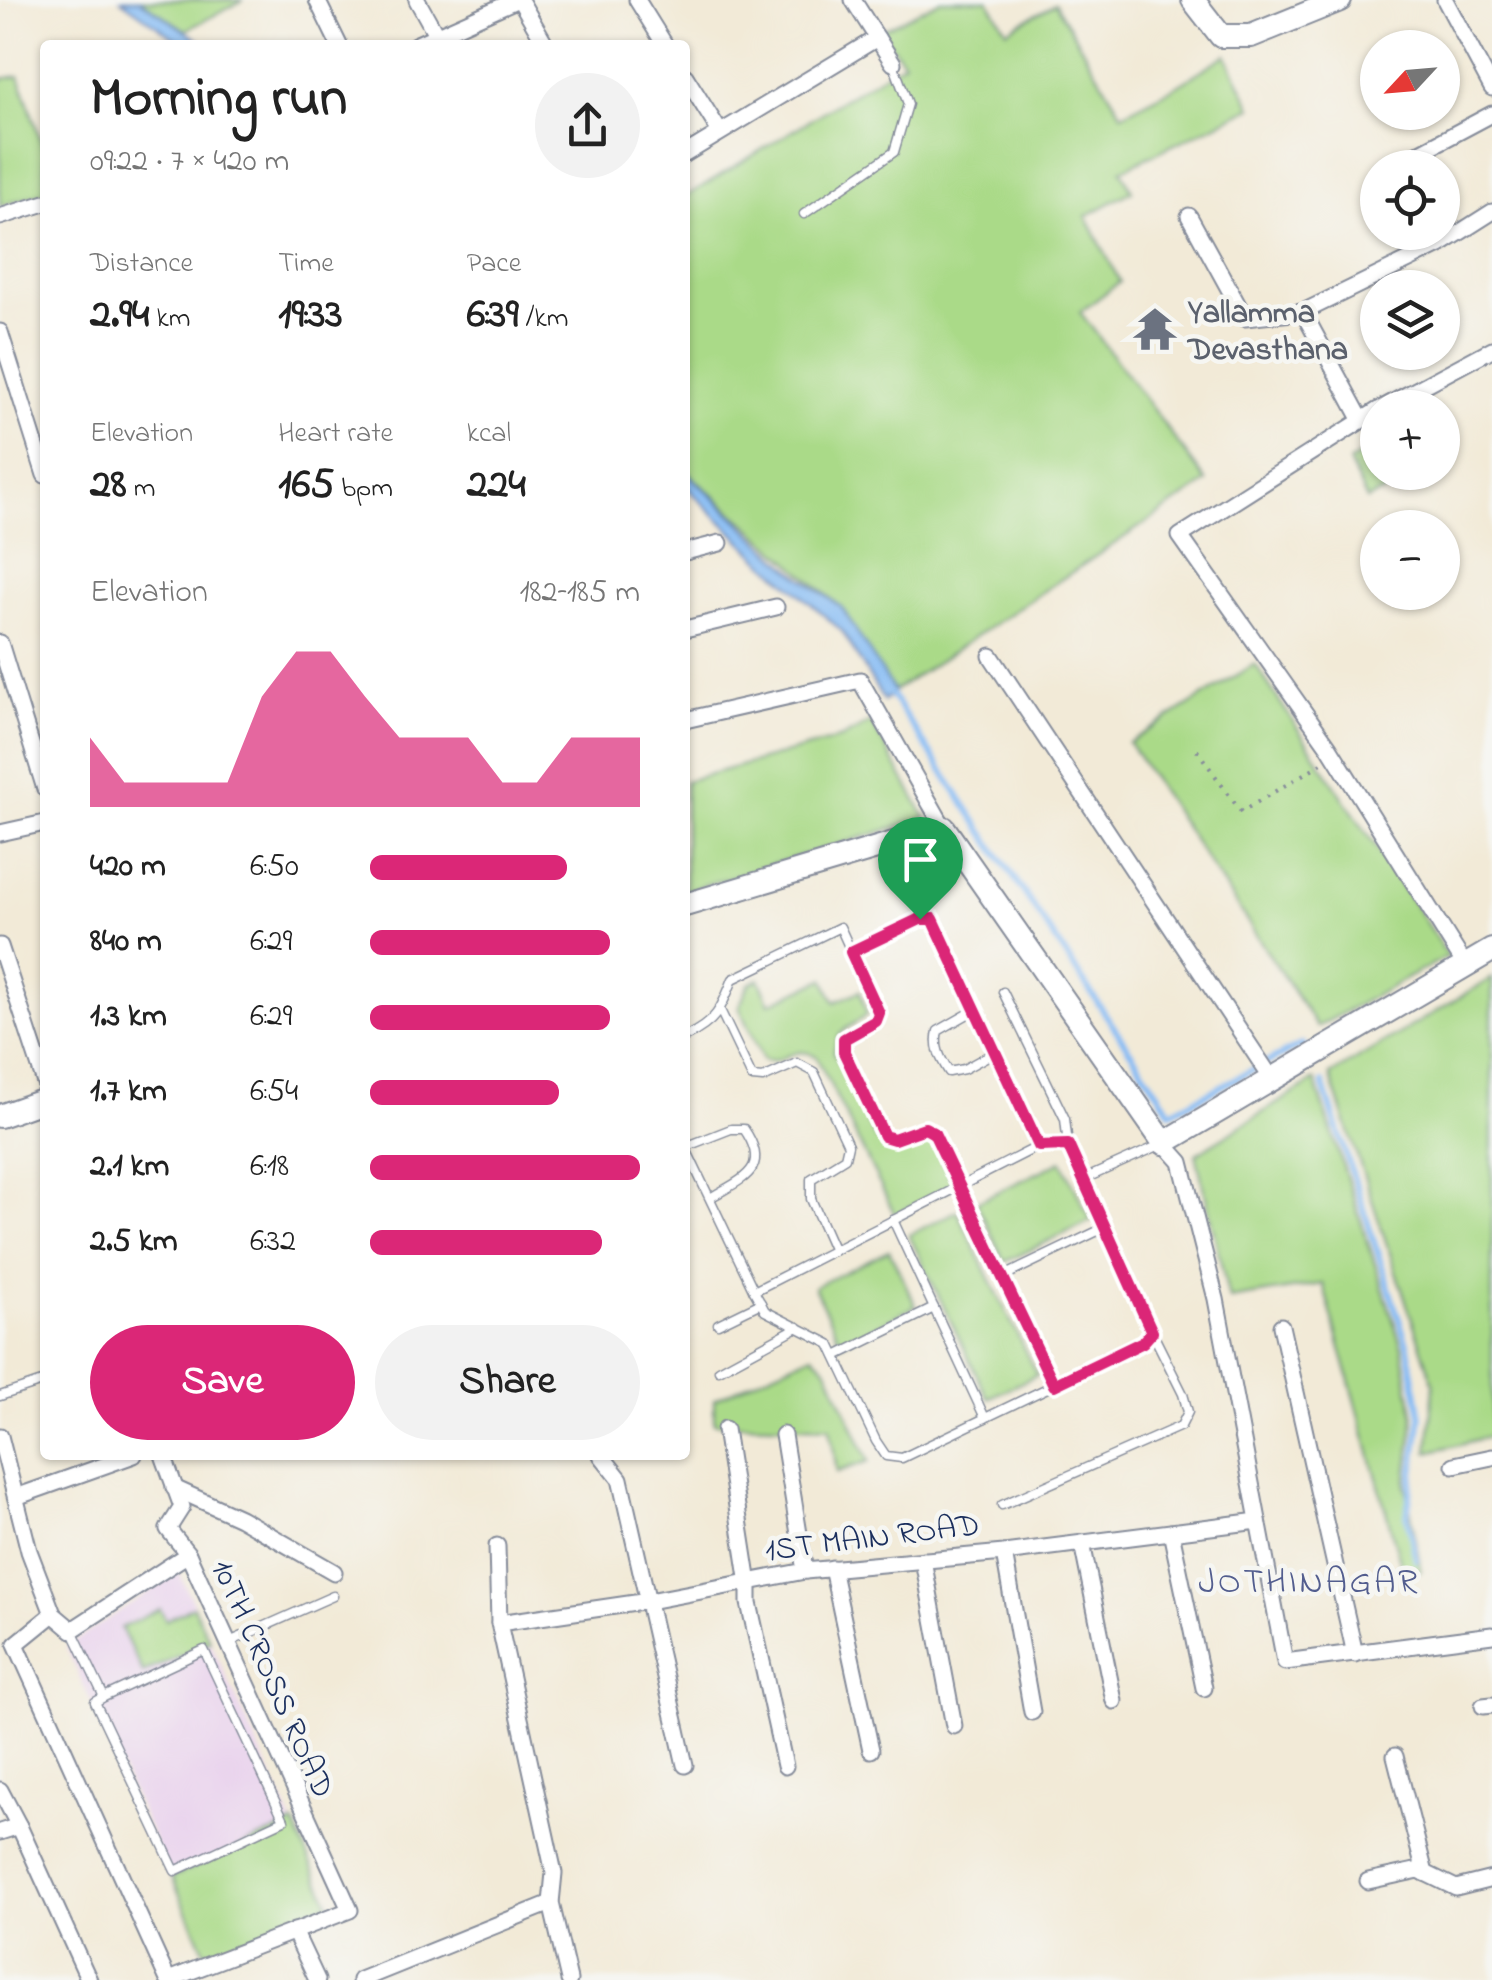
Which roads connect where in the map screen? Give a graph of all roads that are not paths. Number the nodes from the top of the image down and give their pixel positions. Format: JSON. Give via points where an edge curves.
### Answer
{"nodes":[{"id":1,"x":317,"y":0,"type":"edge"},
{"id":2,"x":417,"y":0,"type":"edge"},
{"id":3,"x":518,"y":0,"type":"edge"},
{"id":4,"x":637,"y":0,"type":"edge"},
{"id":5,"x":853,"y":0,"type":"edge"},
{"id":6,"x":1193,"y":0,"type":"edge"},
{"id":7,"x":1446,"y":0,"type":"edge"},
{"id":8,"x":1329,"y":2,"type":"edge"},
{"id":9,"x":448,"y":37,"type":"edge"},
{"id":10,"x":878,"y":38,"type":"junction"},
{"id":11,"x":337,"y":40,"type":"edge"},
{"id":12,"x":543,"y":40,"type":"edge"},
{"id":13,"x":662,"y":40,"type":"edge"},
{"id":14,"x":893,"y":64,"type":"joint"},
{"id":15,"x":690,"y":84,"type":"edge"},
{"id":16,"x":1492,"y":88,"type":"edge"},
{"id":17,"x":1492,"y":114,"type":"edge"},
{"id":18,"x":720,"y":132,"type":"junction"},
{"id":19,"x":1424,"y":150,"type":"edge"},
{"id":20,"x":690,"y":151,"type":"edge"},
{"id":21,"x":40,"y":204,"type":"edge"},
{"id":22,"x":1492,"y":212,"type":"edge"},
{"id":23,"x":804,"y":214,"type":"dead end"},
{"id":24,"x":0,"y":216,"type":"edge"},
{"id":25,"x":1189,"y":216,"type":"dead end"},
{"id":26,"x":1302,"y":312,"type":"junction"},
{"id":27,"x":0,"y":332,"type":"edge"},
{"id":28,"x":1492,"y":349,"type":"edge"},
{"id":29,"x":1415,"y":390,"type":"edge"},
{"id":30,"x":1360,"y":417,"type":"edge"},
{"id":31,"x":1360,"y":420,"type":"edge"},
{"id":32,"x":40,"y":460,"type":"edge"},
{"id":33,"x":720,"y":543,"type":"dead end"},
{"id":34,"x":690,"y":551,"type":"edge"},
{"id":35,"x":776,"y":607,"type":"dead end"},
{"id":36,"x":690,"y":628,"type":"edge"},
{"id":37,"x":0,"y":643,"type":"edge"},
{"id":38,"x":991,"y":656,"type":"dead end"},
{"id":39,"x":690,"y":719,"type":"edge"},
{"id":40,"x":40,"y":726,"type":"edge"},
{"id":41,"x":26,"y":730,"type":"junction"},
{"id":42,"x":40,"y":773,"type":"edge"},
{"id":43,"x":40,"y":824,"type":"edge"},
{"id":44,"x":944,"y":828,"type":"junction"},
{"id":45,"x":0,"y":833,"type":"edge"},
{"id":46,"x":690,"y":904,"type":"edge"},
{"id":47,"x":0,"y":946,"type":"edge"},
{"id":48,"x":1492,"y":950,"type":"edge"},
{"id":49,"x":851,"y":952,"type":"junction"},
{"id":50,"x":1465,"y":965,"type":"junction"},
{"id":51,"x":1003,"y":992,"type":"dead end"},
{"id":52,"x":975,"y":1010,"type":"junction"},
{"id":53,"x":721,"y":1012,"type":"junction"},
{"id":54,"x":690,"y":1035,"type":"edge"},
{"id":55,"x":995,"y":1052,"type":"junction"},
{"id":56,"x":40,"y":1068,"type":"edge"},
{"id":57,"x":1272,"y":1079,"type":"junction"},
{"id":58,"x":40,"y":1102,"type":"edge"},
{"id":59,"x":0,"y":1116,"type":"edge"},
{"id":60,"x":1164,"y":1143,"type":"junction"},
{"id":61,"x":690,"y":1145,"type":"edge"},
{"id":62,"x":1068,"y":1145,"type":"junction"},
{"id":63,"x":1039,"y":1146,"type":"junction"},
{"id":64,"x":690,"y":1157,"type":"edge"},
{"id":65,"x":1082,"y":1180,"type":"junction"},
{"id":66,"x":958,"y":1187,"type":"junction"},
{"id":67,"x":710,"y":1198,"type":"junction"},
{"id":68,"x":893,"y":1220,"type":"junction"},
{"id":69,"x":1104,"y":1228,"type":"junction"},
{"id":70,"x":834,"y":1251,"type":"junction"},
{"id":71,"x":1002,"y":1277,"type":"junction"},
{"id":72,"x":754,"y":1291,"type":"junction"},
{"id":73,"x":761,"y":1303,"type":"junction"},
{"id":74,"x":934,"y":1308,"type":"junction"},
{"id":75,"x":718,"y":1324,"type":"dead end"},
{"id":76,"x":1282,"y":1326,"type":"dead end"},
{"id":77,"x":798,"y":1327,"type":"junction"},
{"id":78,"x":1152,"y":1332,"type":"junction"},
{"id":79,"x":836,"y":1356,"type":"junction"},
{"id":80,"x":719,"y":1370,"type":"dead end"},
{"id":81,"x":40,"y":1383,"type":"edge"},
{"id":82,"x":1054,"y":1385,"type":"junction"},
{"id":83,"x":0,"y":1396,"type":"edge"},
{"id":84,"x":985,"y":1418,"type":"junction"},
{"id":85,"x":725,"y":1429,"type":"dead end"},
{"id":86,"x":783,"y":1435,"type":"dead end"},
{"id":87,"x":0,"y":1436,"type":"edge"},
{"id":88,"x":1492,"y":1457,"type":"edge"},
{"id":89,"x":120,"y":1460,"type":"edge"},
{"id":90,"x":164,"y":1460,"type":"edge"},
{"id":91,"x":605,"y":1460,"type":"edge"},
{"id":92,"x":1454,"y":1465,"type":"dead end"},
{"id":93,"x":174,"y":1488,"type":"junction"},
{"id":94,"x":16,"y":1496,"type":"junction"},
{"id":95,"x":1002,"y":1505,"type":"dead end"},
{"id":96,"x":1258,"y":1520,"type":"junction"},
{"id":97,"x":1171,"y":1532,"type":"junction"},
{"id":98,"x":1082,"y":1543,"type":"junction"},
{"id":99,"x":497,"y":1546,"type":"dead end"},
{"id":100,"x":1004,"y":1553,"type":"junction"},
{"id":101,"x":188,"y":1554,"type":"junction"},
{"id":102,"x":924,"y":1560,"type":"junction"},
{"id":103,"x":832,"y":1568,"type":"junction"},
{"id":104,"x":805,"y":1571,"type":"junction"},
{"id":105,"x":334,"y":1572,"type":"dead end"},
{"id":106,"x":749,"y":1584,"type":"junction"},
{"id":107,"x":334,"y":1596,"type":"dead end"},
{"id":108,"x":649,"y":1601,"type":"junction"},
{"id":109,"x":53,"y":1614,"type":"junction"},
{"id":110,"x":499,"y":1623,"type":"junction"},
{"id":111,"x":72,"y":1630,"type":"junction"},
{"id":112,"x":1492,"y":1634,"type":"edge"},
{"id":113,"x":228,"y":1643,"type":"junction"},
{"id":114,"x":1355,"y":1654,"type":"junction"},
{"id":115,"x":1204,"y":1688,"type":"dead end"},
{"id":116,"x":104,"y":1697,"type":"junction"},
{"id":117,"x":1114,"y":1701,"type":"dead end"},
{"id":118,"x":1032,"y":1712,"type":"dead end"},
{"id":119,"x":954,"y":1726,"type":"dead end"},
{"id":120,"x":871,"y":1750,"type":"dead end"},
{"id":121,"x":1395,"y":1756,"type":"dead end"},
{"id":122,"x":685,"y":1765,"type":"dead end"},
{"id":123,"x":785,"y":1766,"type":"dead end"},
{"id":124,"x":0,"y":1790,"type":"edge"},
{"id":125,"x":18,"y":1826,"type":"junction"},
{"id":126,"x":0,"y":1832,"type":"edge"},
{"id":127,"x":1425,"y":1873,"type":"junction"},
{"id":128,"x":1492,"y":1879,"type":"edge"},
{"id":129,"x":1368,"y":1881,"type":"dead end"},
{"id":130,"x":551,"y":1903,"type":"junction"},
{"id":131,"x":294,"y":1932,"type":"junction"},
{"id":132,"x":89,"y":1980,"type":"edge"},
{"id":133,"x":168,"y":1980,"type":"edge"},
{"id":134,"x":316,"y":1980,"type":"edge"},
{"id":135,"x":360,"y":1980,"type":"edge"},
{"id":136,"x":569,"y":1980,"type":"edge"}],
"edges":[{"from":1,"to":11,"type":"street"},
{"from":2,"to":9,"type":"street"},
{"from":3,"to":9,"type":"street"},
{"from":3,"to":12,"type":"street"},
{"from":4,"to":13,"type":"street"},
{"from":5,"to":10,"type":"street"},
{"from":6,"to":8,"type":"street","via":[[1221,36],[1251,36]]},
{"from":7,"to":16,"type":"street"},
{"from":10,"to":14,"type":"street"},
{"from":10,"to":18,"type":"street"},
{"from":14,"to":23,"type":"lane","via":[[908,104],[894,152]]},
{"from":15,"to":18,"type":"street"},
{"from":17,"to":19,"type":"street"},
{"from":18,"to":20,"type":"street"},
{"from":21,"to":24,"type":"street"},
{"from":22,"to":26,"type":"street"},
{"from":25,"to":26,"type":"street","via":[[1246,318]]},
{"from":26,"to":30,"type":"street"},
{"from":27,"to":32,"type":"street"},
{"from":28,"to":29,"type":"street"},
{"from":31,"to":50,"type":"street","via":[[1180,536],[1329,747]]},
{"from":33,"to":34,"type":"street"},
{"from":35,"to":36,"type":"street"},
{"from":37,"to":41,"type":"street"},
{"from":38,"to":57,"type":"street"},
{"from":39,"to":44,"type":"street","via":[[860,680]]},
{"from":40,"to":41,"type":"street"},
{"from":41,"to":42,"type":"street"},
{"from":43,"to":45,"type":"street"},
{"from":44,"to":46,"type":"street"},
{"from":44,"to":60,"type":"street"},
{"from":47,"to":56,"type":"street"},
{"from":48,"to":50,"type":"street"},
{"from":49,"to":52,"type":"lane","via":[[933,919]]},
{"from":49,"to":53,"type":"lane","via":[[840,927],[733,980]]},
{"from":49,"to":66,"type":"lane","via":[[879,1013],[844,1039],[844,1052],[884,1136],[925,1128],[934,1133]]},
{"from":50,"to":57,"type":"street"},
{"from":51,"to":62,"type":"lane","via":[[1065,1119]]},
{"from":52,"to":55,"type":"lane"},
{"from":52,"to":55,"type":"lane","via":[[938,1031],[941,1060],[949,1072]]},
{"from":53,"to":54,"type":"lane"},
{"from":53,"to":70,"type":"lane","via":[[752,1076],[797,1063],[814,1072],[848,1145],[845,1158],[811,1179],[811,1199]]},
{"from":55,"to":63,"type":"lane"},
{"from":57,"to":60,"type":"street"},
{"from":58,"to":59,"type":"street"},
{"from":60,"to":65,"type":"lane"},
{"from":60,"to":96,"type":"street","via":[[1180,1162],[1211,1282]]},
{"from":61,"to":67,"type":"lane","via":[[744,1129],[757,1148],[755,1166]]},
{"from":62,"to":63,"type":"lane"},
{"from":62,"to":65,"type":"lane"},
{"from":63,"to":66,"type":"lane"},
{"from":64,"to":67,"type":"lane"},
{"from":65,"to":69,"type":"lane"},
{"from":66,"to":68,"type":"lane"},
{"from":66,"to":71,"type":"lane"},
{"from":67,"to":72,"type":"lane"},
{"from":68,"to":70,"type":"lane"},
{"from":68,"to":74,"type":"lane"},
{"from":69,"to":71,"type":"lane"},
{"from":69,"to":78,"type":"lane"},
{"from":70,"to":72,"type":"lane"},
{"from":71,"to":82,"type":"lane"},
{"from":72,"to":73,"type":"lane"},
{"from":73,"to":75,"type":"lane"},
{"from":73,"to":77,"type":"lane","via":[[765,1312]]},
{"from":74,"to":79,"type":"lane"},
{"from":74,"to":84,"type":"lane"},
{"from":76,"to":114,"type":"street"},
{"from":77,"to":79,"type":"lane","via":[[830,1344]]},
{"from":77,"to":80,"type":"lane"},
{"from":78,"to":82,"type":"lane"},
{"from":78,"to":95,"type":"lane","via":[[1183,1394],[1188,1412],[1181,1426]]},
{"from":79,"to":84,"type":"lane","via":[[886,1456],[902,1458]]},
{"from":81,"to":83,"type":"lane"},
{"from":82,"to":84,"type":"lane"},
{"from":85,"to":106,"type":"street"},
{"from":86,"to":104,"type":"street"},
{"from":87,"to":94,"type":"street"},
{"from":88,"to":92,"type":"street"},
{"from":89,"to":94,"type":"street"},
{"from":90,"to":93,"type":"street"},
{"from":91,"to":108,"type":"street","via":[[620,1479]]},
{"from":93,"to":101,"type":"street","via":[[182,1508],[168,1530]]},
{"from":93,"to":105,"type":"street"},
{"from":94,"to":109,"type":"street","via":[[28,1551]]},
{"from":96,"to":97,"type":"street","name":"1ST MAIN ROAD"},
{"from":96,"to":114,"type":"street","via":[[1285,1662]]},
{"from":97,"to":98,"type":"street","name":"1ST MAIN ROAD"},
{"from":97,"to":115,"type":"street"},
{"from":98,"to":100,"type":"street","name":"1ST MAIN ROAD"},
{"from":98,"to":117,"type":"street"},
{"from":99,"to":110,"type":"street"},
{"from":100,"to":102,"type":"street","name":"1ST MAIN ROAD"},
{"from":100,"to":118,"type":"street"},
{"from":101,"to":111,"type":"street","name":"10TH CROSS ROAD"},
{"from":101,"to":113,"type":"street","name":"10TH CROSS ROAD"},
{"from":102,"to":103,"type":"street","name":"1ST MAIN ROAD"},
{"from":102,"to":119,"type":"street"},
{"from":103,"to":104,"type":"street","name":"1ST MAIN ROAD"},
{"from":103,"to":120,"type":"street"},
{"from":104,"to":106,"type":"street","name":"1ST MAIN ROAD"},
{"from":106,"to":108,"type":"street","name":"1ST MAIN ROAD"},
{"from":106,"to":123,"type":"street"},
{"from":107,"to":113,"type":"lane"},
{"from":108,"to":110,"type":"street","name":"1ST MAIN ROAD"},
{"from":108,"to":122,"type":"street"},
{"from":109,"to":111,"type":"street"},
{"from":109,"to":133,"type":"street","via":[[16,1644]]},
{"from":110,"to":130,"type":"street","via":[[554,1873]]},
{"from":111,"to":116,"type":"lane"},
{"from":112,"to":114,"type":"street"},
{"from":113,"to":131,"type":"street","name":"10TH CROSS ROAD","via":[[350,1910]]},
{"from":116,"to":116,"type":"lane","via":[[95,1702],[175,1871],[284,1820],[204,1650]]},
{"from":121,"to":127,"type":"street"},
{"from":124,"to":125,"type":"street"},
{"from":125,"to":126,"type":"street"},
{"from":125,"to":132,"type":"street"},
{"from":127,"to":128,"type":"street","via":[[1456,1888]]},
{"from":127,"to":129,"type":"street"},
{"from":130,"to":135,"type":"street"},
{"from":130,"to":136,"type":"street"},
{"from":131,"to":133,"type":"street","name":"10TH CROSS ROAD"},
{"from":131,"to":134,"type":"street"}]}
